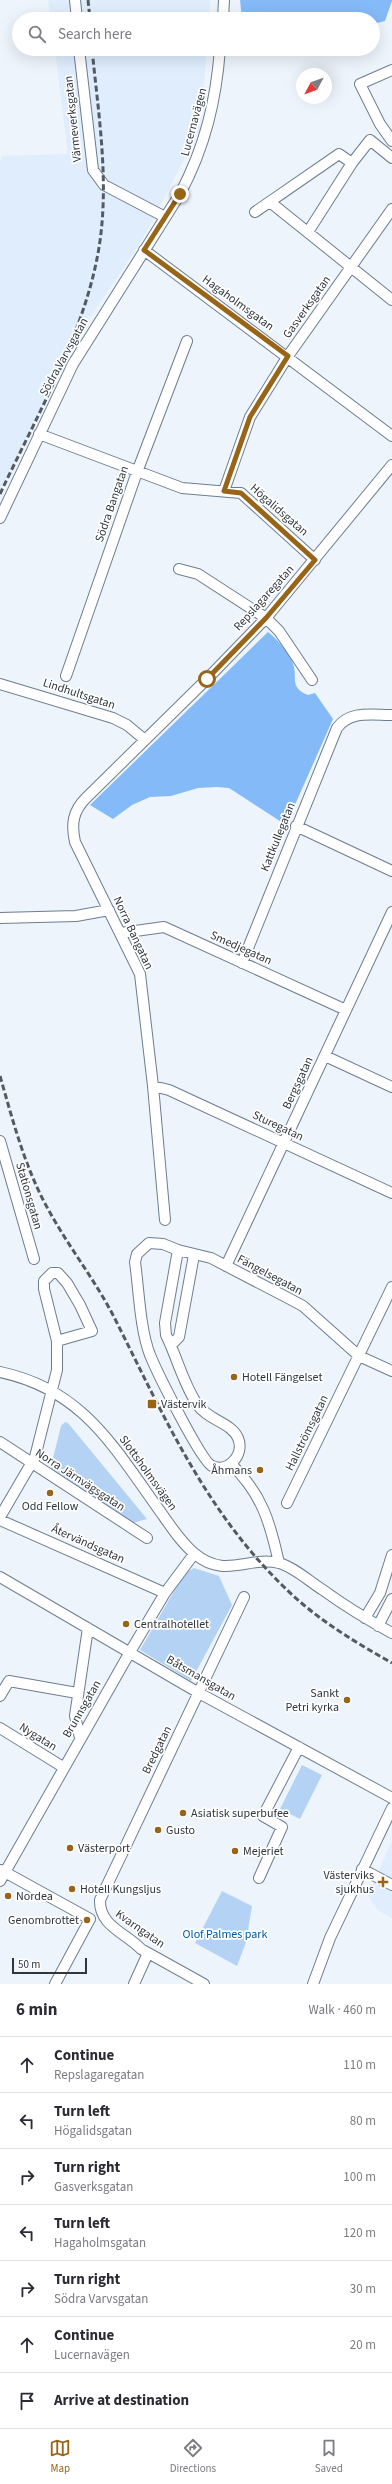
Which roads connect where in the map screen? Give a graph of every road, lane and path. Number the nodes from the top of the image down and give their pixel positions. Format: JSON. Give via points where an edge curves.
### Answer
{"nodes":[{"id":1,"x":75,"y":0,"type":"edge"},
{"id":2,"x":224,"y":0,"type":"edge"},
{"id":3,"x":76,"y":12,"type":"edge"},
{"id":4,"x":223,"y":12,"type":"edge"},
{"id":5,"x":80,"y":56,"type":"edge"},
{"id":6,"x":219,"y":56,"type":"edge"},
{"id":7,"x":392,"y":70,"type":"edge"},
{"id":8,"x":392,"y":141,"type":"edge"},
{"id":9,"x":392,"y":158,"type":"edge"},
{"id":10,"x":352,"y":163,"type":"junction"},
{"id":11,"x":270,"y":202,"type":"junction"},
{"id":12,"x":392,"y":209,"type":"edge"},
{"id":13,"x":255,"y":212,"type":"dead end"},
{"id":14,"x":165,"y":217,"type":"junction"},
{"id":15,"x":308,"y":232,"type":"junction"},
{"id":16,"x":144,"y":250,"type":"junction"},
{"id":17,"x":350,"y":267,"type":"junction"},
{"id":18,"x":392,"y":300,"type":"edge"},
{"id":19,"x":187,"y":341,"type":"dead end"},
{"id":20,"x":288,"y":356,"type":"junction"},
{"id":21,"x":39,"y":434,"type":"junction"},
{"id":22,"x":392,"y":436,"type":"edge"},
{"id":23,"x":392,"y":465,"type":"edge"},
{"id":24,"x":137,"y":472,"type":"junction"},
{"id":25,"x":224,"y":491,"type":"junction"},
{"id":26,"x":0,"y":518,"type":"edge"},
{"id":27,"x":315,"y":560,"type":"junction"},
{"id":28,"x":179,"y":569,"type":"dead end"},
{"id":29,"x":266,"y":618,"type":"junction"},
{"id":30,"x":66,"y":676,"type":"dead end"},
{"id":31,"x":312,"y":680,"type":"dead end"},
{"id":32,"x":0,"y":684,"type":"edge"},
{"id":33,"x":392,"y":715,"type":"edge"},
{"id":34,"x":145,"y":740,"type":"junction"},
{"id":35,"x":296,"y":826,"type":"junction"},
{"id":36,"x":392,"y":871,"type":"edge"},
{"id":37,"x":108,"y":910,"type":"junction"},
{"id":38,"x":392,"y":912,"type":"edge"},
{"id":39,"x":0,"y":918,"type":"edge"},
{"id":40,"x":121,"y":933,"type":"junction"},
{"id":41,"x":242,"y":963,"type":"junction"},
{"id":42,"x":346,"y":1010,"type":"junction"},
{"id":43,"x":325,"y":1056,"type":"junction"},
{"id":44,"x":153,"y":1086,"type":"junction"},
{"id":45,"x":392,"y":1087,"type":"edge"},
{"id":46,"x":0,"y":1141,"type":"edge"},
{"id":47,"x":284,"y":1143,"type":"junction"},
{"id":48,"x":392,"y":1193,"type":"edge"},
{"id":49,"x":165,"y":1220,"type":"dead end"},
{"id":50,"x":178,"y":1250,"type":"junction"},
{"id":51,"x":194,"y":1255,"type":"junction"},
{"id":52,"x":34,"y":1259,"type":"dead end"},
{"id":53,"x":226,"y":1266,"type":"junction"},
{"id":54,"x":392,"y":1287,"type":"edge"},
{"id":55,"x":57,"y":1341,"type":"junction"},
{"id":56,"x":171,"y":1345,"type":"junction"},
{"id":57,"x":359,"y":1356,"type":"junction"},
{"id":58,"x":392,"y":1371,"type":"edge"},
{"id":59,"x":0,"y":1372,"type":"edge"},
{"id":60,"x":53,"y":1390,"type":"junction"},
{"id":61,"x":0,"y":1442,"type":"edge"},
{"id":62,"x":32,"y":1464,"type":"junction"},
{"id":63,"x":231,"y":1464,"type":"junction"},
{"id":64,"x":286,"y":1503,"type":"dead end"},
{"id":65,"x":0,"y":1518,"type":"edge"},
{"id":66,"x":147,"y":1538,"type":"dead end"},
{"id":67,"x":194,"y":1554,"type":"junction"},
{"id":68,"x":392,"y":1555,"type":"edge"},
{"id":69,"x":279,"y":1563,"type":"junction"},
{"id":70,"x":0,"y":1577,"type":"edge"},
{"id":71,"x":165,"y":1593,"type":"junction"},
{"id":72,"x":244,"y":1598,"type":"dead end"},
{"id":73,"x":392,"y":1599,"type":"edge"},
{"id":74,"x":365,"y":1618,"type":"junction"},
{"id":75,"x":378,"y":1626,"type":"junction"},
{"id":76,"x":88,"y":1628,"type":"junction"},
{"id":77,"x":392,"y":1632,"type":"edge"},
{"id":78,"x":130,"y":1652,"type":"junction"},
{"id":79,"x":199,"y":1693,"type":"junction"},
{"id":80,"x":77,"y":1694,"type":"junction"},
{"id":81,"x":0,"y":1696,"type":"edge"},
{"id":82,"x":0,"y":1728,"type":"edge"},
{"id":83,"x":80,"y":1738,"type":"junction"},
{"id":84,"x":299,"y":1747,"type":"junction"},
{"id":85,"x":63,"y":1767,"type":"junction"},
{"id":86,"x":392,"y":1798,"type":"edge"},
{"id":87,"x":392,"y":1808,"type":"edge"},
{"id":88,"x":362,"y":1869,"type":"junction"},
{"id":89,"x":2,"y":1874,"type":"edge"},
{"id":90,"x":259,"y":1878,"type":"dead end"},
{"id":91,"x":392,"y":1885,"type":"edge"},
{"id":92,"x":102,"y":1914,"type":"junction"},
{"id":93,"x":90,"y":1919,"type":"junction"},
{"id":94,"x":148,"y":1953,"type":"junction"},
{"id":95,"x":55,"y":1984,"type":"edge"},
{"id":96,"x":134,"y":1984,"type":"edge"},
{"id":97,"x":204,"y":1984,"type":"edge"},
{"id":98,"x":314,"y":1984,"type":"edge"}],
"edges":[{"from":1,"to":3,"type":"street"},
{"from":2,"to":4,"type":"street"},
{"from":5,"to":14,"type":"street","name":"Värmeverksgatan","via":[[93,170],[104,185]]},
{"from":6,"to":14,"type":"street","name":"Lucernavägen","via":[[217,84],[205,138],[195,165]]},
{"from":7,"to":8,"type":"street","via":[[360,84],[380,124]]},
{"from":9,"to":10,"type":"street","via":[[370,140]]},
{"from":10,"to":11,"type":"street","via":[[339,154]]},
{"from":10,"to":15,"type":"street"},
{"from":11,"to":13,"type":"street"},
{"from":11,"to":15,"type":"street"},
{"from":12,"to":17,"type":"street","name":"Gasverksgatan"},
{"from":14,"to":16,"type":"street","name":"Södra Varvsgatan"},
{"from":15,"to":17,"type":"street"},
{"from":16,"to":20,"type":"street","name":"Hagaholmsgatan"},
{"from":16,"to":21,"type":"street","name":"Södra Varvsgatan","via":[[73,364]]},
{"from":17,"to":18,"type":"street"},
{"from":17,"to":20,"type":"street","name":"Gasverksgatan"},
{"from":19,"to":24,"type":"street","name":"Södra Bangatan"},
{"from":20,"to":22,"type":"street","name":"Hagaholmsgatan"},
{"from":20,"to":25,"type":"street","name":"Gasverksgatan","via":[[250,417]]},
{"from":21,"to":24,"type":"street","name":"Högalidsgatan"},
{"from":21,"to":26,"type":"street","name":"Södra Varvsgatan"},
{"from":23,"to":27,"type":"street","name":"Repslagaregatan"},
{"from":24,"to":25,"type":"street","name":"Högalidsgatan","via":[[182,488]]},
{"from":24,"to":30,"type":"street","name":"Södra Bangatan"},
{"from":25,"to":27,"type":"street","name":"Högalidsgatan","via":[[241,493]]},
{"from":27,"to":29,"type":"street","name":"Repslagaregatan"},
{"from":28,"to":29,"type":"street","via":[[198,574]]},
{"from":29,"to":31,"type":"street","via":[[279,631]]},
{"from":29,"to":34,"type":"street","name":"Repslagaregatan"},
{"from":32,"to":34,"type":"street","name":"Lindhultsgatan","via":[[113,718]]},
{"from":33,"to":35,"type":"street","name":"Kattkullegatan","via":[[353,716],[341,722]]},
{"from":34,"to":37,"type":"street","name":"Norra Bangatan","via":[[78,806],[72,824],[75,842]]},
{"from":35,"to":36,"type":"street"},
{"from":35,"to":41,"type":"street","name":"Kattkullegatan"},
{"from":37,"to":39,"type":"street","via":[[76,916]]},
{"from":37,"to":40,"type":"street","name":"Norra Bangatan"},
{"from":38,"to":42,"type":"street","name":"Bergsgatan"},
{"from":40,"to":41,"type":"street","name":"Smedjegatan","via":[[164,927]]},
{"from":40,"to":44,"type":"street","name":"Norra Bangatan","via":[[140,974]]},
{"from":41,"to":42,"type":"street","name":"Smedjegatan"},
{"from":42,"to":43,"type":"street","name":"Bergsgatan"},
{"from":43,"to":45,"type":"street"},
{"from":43,"to":47,"type":"street","name":"Bergsgatan"},
{"from":44,"to":47,"type":"street","name":"Sturegatan","via":[[169,1090]]},
{"from":44,"to":49,"type":"street","name":"Norra Bangatan"},
{"from":46,"to":52,"type":"street","name":"Stationsgatan"},
{"from":47,"to":48,"type":"street","name":"Sturegatan"},
{"from":47,"to":53,"type":"street","name":"Bergsgatan"},
{"from":50,"to":51,"type":"street","name":"Fängelsegatan"},
{"from":50,"to":56,"type":"street","via":[[166,1323],[166,1335]]},
{"from":50,"to":63,"type":"street","name":"Fängelsegatan","via":[[154,1242],[137,1254],[136,1262],[150,1355],[208,1464],[223,1468]]},
{"from":51,"to":53,"type":"street","name":"Fängelsegatan","via":[[211,1258]]},
{"from":51,"to":56,"type":"street","via":[[179,1337]]},
{"from":53,"to":57,"type":"street","name":"Fängelsegatan","via":[[303,1306]]},
{"from":54,"to":57,"type":"street","name":"Hallströmsgatan"},
{"from":55,"to":55,"type":"street","via":[[92,1331],[67,1283],[58,1273],[52,1273],[44,1281],[44,1289]]},
{"from":55,"to":60,"type":"street","via":[[59,1355]]},
{"from":56,"to":63,"type":"street","via":[[197,1404],[210,1418],[230,1429],[238,1438],[239,1453]]},
{"from":57,"to":58,"type":"street","name":"Fängelsegatan"},
{"from":57,"to":64,"type":"street","name":"Hallströmsgatan"},
{"from":59,"to":60,"type":"street","name":"Slottsholmsvägen","via":[[20,1376]]},
{"from":60,"to":62,"type":"street"},
{"from":60,"to":67,"type":"street","name":"Slottsholmsvägen","via":[[69,1400],[97,1426]]},
{"from":61,"to":62,"type":"street","name":"Norra Järnvägsgatan"},
{"from":62,"to":65,"type":"street"},
{"from":62,"to":66,"type":"street","name":"Norra Järnvägsgatan"},
{"from":63,"to":69,"type":"street","via":[[246,1478],[265,1510]]},
{"from":65,"to":71,"type":"street","name":"Återvändsgatan"},
{"from":67,"to":69,"type":"street","name":"Slottsholmsvägen","via":[[223,1567],[261,1562]]},
{"from":67,"to":71,"type":"street","name":"Brunnsgatan"},
{"from":68,"to":74,"type":"street","via":[[380,1593]]},
{"from":69,"to":74,"type":"street"},
{"from":70,"to":76,"type":"street","name":"Båtsmansgatan"},
{"from":71,"to":78,"type":"street","name":"Brunnsgatan"},
{"from":72,"to":79,"type":"street","name":"Bredgatan"},
{"from":73,"to":75,"type":"street"},
{"from":74,"to":75,"type":"street"},
{"from":75,"to":77,"type":"street"},
{"from":76,"to":78,"type":"street","name":"Båtsmansgatan"},
{"from":76,"to":80,"type":"street"},
{"from":78,"to":79,"type":"street","name":"Båtsmansgatan"},
{"from":78,"to":83,"type":"street","name":"Brunnsgatan"},
{"from":79,"to":84,"type":"street","name":"Båtsmansgatan"},
{"from":79,"to":92,"type":"street","name":"Bredgatan","via":[[103,1892],[100,1900]]},
{"from":80,"to":81,"type":"street","via":[[9,1681]]},
{"from":80,"to":83,"type":"street","via":[[75,1716]]},
{"from":82,"to":85,"type":"street","name":"Nygatan"},
{"from":83,"to":85,"type":"street","name":"Brunnsgatan"},
{"from":84,"to":86,"type":"street","name":"Båtsmansgatan"},
{"from":84,"to":90,"type":"street","via":[[263,1816],[282,1827]]},
{"from":85,"to":89,"type":"street","name":"Brunnsgatan"},
{"from":87,"to":88,"type":"street"},
{"from":88,"to":91,"type":"street"},
{"from":88,"to":98,"type":"street","via":[[320,1962]]},
{"from":89,"to":93,"type":"street"},
{"from":92,"to":93,"type":"street","name":"Kvarngatan"},
{"from":92,"to":94,"type":"street","name":"Kvarngatan","via":[[110,1925]]},
{"from":93,"to":95,"type":"street"},
{"from":94,"to":96,"type":"street"},
{"from":94,"to":97,"type":"street","name":"Kvarngatan"}]}
